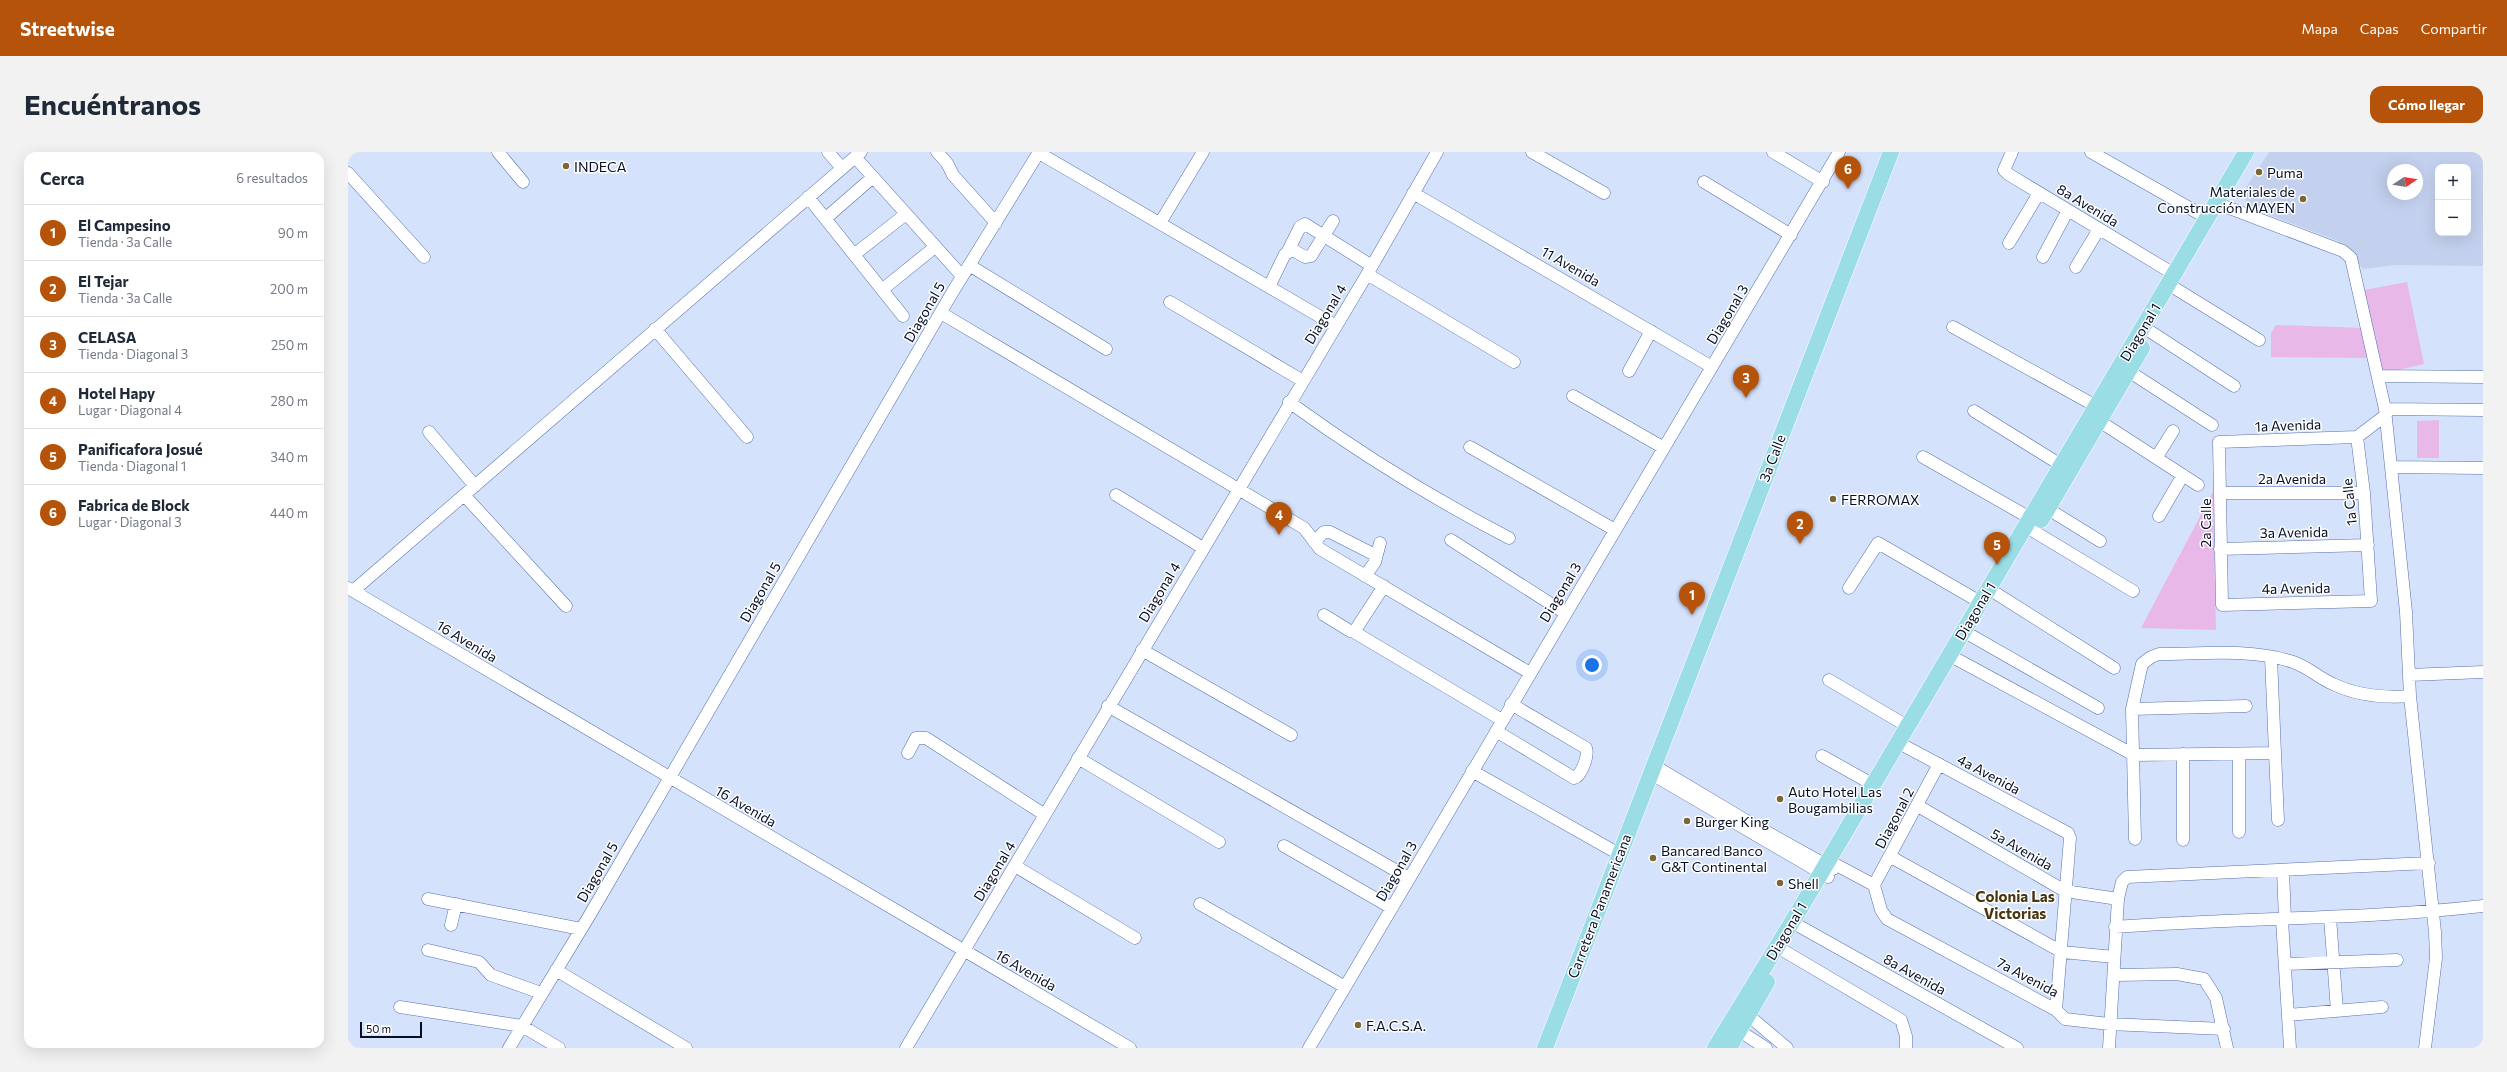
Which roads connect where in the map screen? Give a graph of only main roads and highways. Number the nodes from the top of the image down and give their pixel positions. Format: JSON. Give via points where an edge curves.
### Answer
{"nodes":[{"id":1,"x":1891,"y":152,"type":"edge"},
{"id":2,"x":2246,"y":152,"type":"edge"},
{"id":3,"x":2257,"y":152,"type":"edge"},
{"id":4,"x":2220,"y":204,"type":"junction"},
{"id":5,"x":2177,"y":277,"type":"junction"},
{"id":6,"x":2157,"y":313,"type":"junction"},
{"id":7,"x":2098,"y":414,"type":"junction"},
{"id":8,"x":2030,"y":525,"type":"junction"},
{"id":9,"x":1953,"y":658,"type":"junction"},
{"id":10,"x":1902,"y":744,"type":"junction"},
{"id":11,"x":1651,"y":769,"type":"joint"},
{"id":12,"x":1828,"y":868,"type":"junction"},
{"id":13,"x":1744,"y":1012,"type":"junction"},
{"id":14,"x":1735,"y":1028,"type":"junction"},
{"id":15,"x":1544,"y":1048,"type":"edge"},
{"id":16,"x":1715,"y":1048,"type":"edge"},
{"id":17,"x":1730,"y":1048,"type":"edge"}],
"edges":[{"from":1,"to":11,"type":"main road","name":"3a Calle"},
{"from":2,"to":4,"type":"main road","name":"Diagonal 1"},
{"from":3,"to":4,"type":"main road","name":"Diagonal 1"},
{"from":4,"to":5,"type":"main road","name":"Diagonal 1"},
{"from":4,"to":5,"type":"main road","name":"Diagonal 1","via":[[2207,218]]},
{"from":5,"to":6,"type":"main road","name":"Diagonal 1"},
{"from":6,"to":7,"type":"main road","name":"Diagonal 1"},
{"from":6,"to":7,"type":"main road","name":"Diagonal 1","via":[[2151,332],[2130,372]]},
{"from":7,"to":8,"type":"main road","name":"Diagonal 1","via":[[2061,465]]},
{"from":7,"to":8,"type":"main road","name":"Diagonal 1","via":[[2048,509]]},
{"from":8,"to":9,"type":"main road","name":"Diagonal 1","via":[[1980,602]]},
{"from":8,"to":9,"type":"main road","name":"Diagonal 1","via":[[1997,594],[1972,636]]},
{"from":9,"to":10,"type":"main road","name":"Diagonal 1"},
{"from":9,"to":10,"type":"main road","name":"Diagonal 1","via":[[1907,726]]},
{"from":10,"to":12,"type":"main road","name":"Diagonal 1"},
{"from":10,"to":12,"type":"main road","name":"Diagonal 1","via":[[1872,784]]},
{"from":11,"to":15,"type":"main road","name":"Carretera Panamericana"},
{"from":12,"to":13,"type":"main road","name":"Diagonal 1"},
{"from":12,"to":13,"type":"main road","name":"Diagonal 1","via":[[1799,926]]},
{"from":13,"to":14,"type":"main road","name":"Diagonal 1"},
{"from":14,"to":16,"type":"main road","name":"Diagonal 1"},
{"from":14,"to":17,"type":"main road","name":"Diagonal 1"}]}
